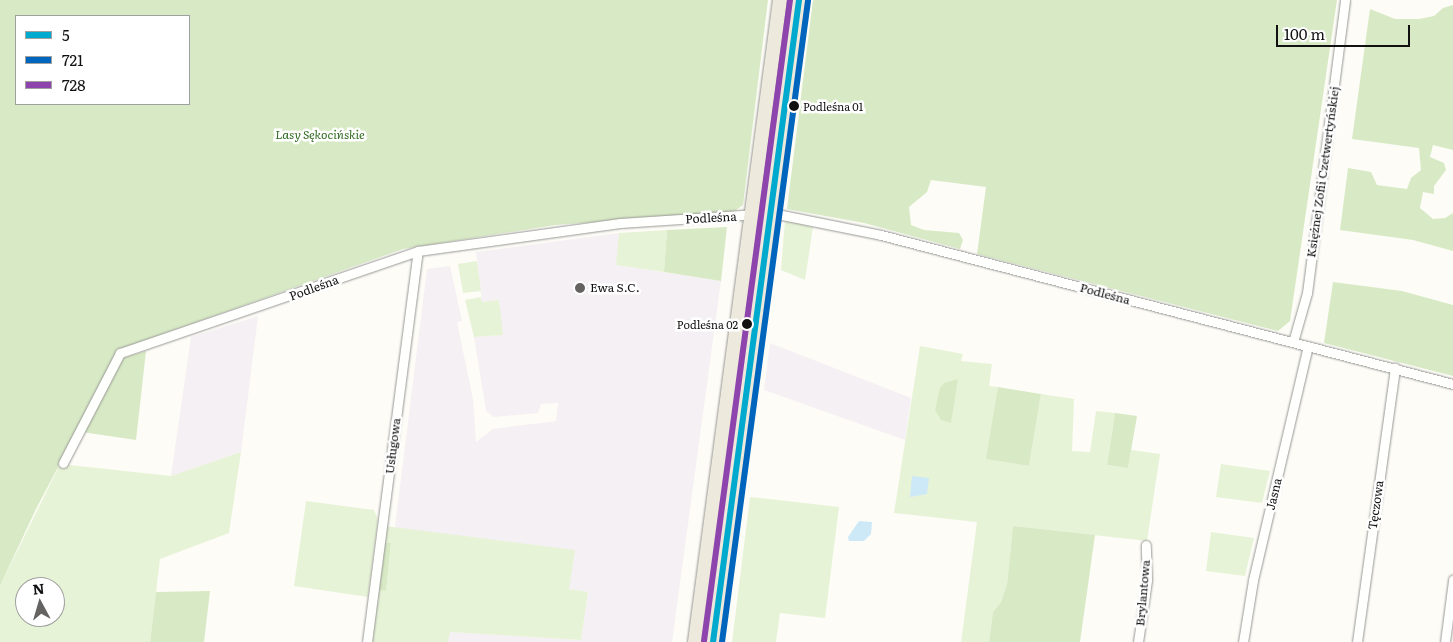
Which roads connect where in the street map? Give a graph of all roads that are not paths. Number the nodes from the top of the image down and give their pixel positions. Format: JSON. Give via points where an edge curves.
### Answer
{"nodes":[{"id":1,"x":780,"y":0,"type":"edge"},
{"id":2,"x":799,"y":0,"type":"edge"},
{"id":3,"x":1344,"y":0,"type":"edge"},
{"id":4,"x":772,"y":213,"type":"junction"},
{"id":5,"x":750,"y":216,"type":"junction"},
{"id":6,"x":418,"y":251,"type":"junction"},
{"id":7,"x":1293,"y":342,"type":"junction"},
{"id":8,"x":1308,"y":346,"type":"junction"},
{"id":9,"x":1395,"y":368,"type":"junction"},
{"id":10,"x":1453,"y":384,"type":"edge"},
{"id":11,"x":63,"y":463,"type":"dead end"},
{"id":12,"x":1146,"y":545,"type":"dead end"},
{"id":13,"x":1453,"y":580,"type":"edge"},
{"id":14,"x":367,"y":642,"type":"edge"},
{"id":15,"x":695,"y":642,"type":"edge"},
{"id":16,"x":713,"y":642,"type":"edge"},
{"id":17,"x":1138,"y":642,"type":"edge"},
{"id":18,"x":1243,"y":642,"type":"edge"},
{"id":19,"x":1357,"y":642,"type":"edge"},
{"id":20,"x":1445,"y":642,"type":"edge"}],
"edges":[{"from":1,"to":5,"type":"main road"},
{"from":2,"to":4,"type":"main road"},
{"from":3,"to":7,"type":"street","name":"Księżnej Zofii Czetwertyńskiej","via":[[1307,294]]},
{"from":4,"to":5,"type":"street","name":"Podleśna"},
{"from":4,"to":7,"type":"street","name":"Podleśna","via":[[881,235]]},
{"from":4,"to":16,"type":"main road"},
{"from":5,"to":6,"type":"street","name":"Podleśna","via":[[620,223]]},
{"from":5,"to":15,"type":"main road"},
{"from":6,"to":11,"type":"street","name":"Podleśna","via":[[120,353]]},
{"from":6,"to":14,"type":"street","name":"Usługowa"},
{"from":7,"to":8,"type":"street","name":"Podleśna"},
{"from":8,"to":9,"type":"street","name":"Podleśna"},
{"from":8,"to":18,"type":"street","name":"Jasna","via":[[1253,580]]},
{"from":9,"to":10,"type":"street","name":"Podleśna"},
{"from":9,"to":19,"type":"street","name":"Tęczowa"},
{"from":12,"to":17,"type":"street","name":"Brylantowa","via":[[1147,580]]},
{"from":13,"to":20,"type":"street"}]}
